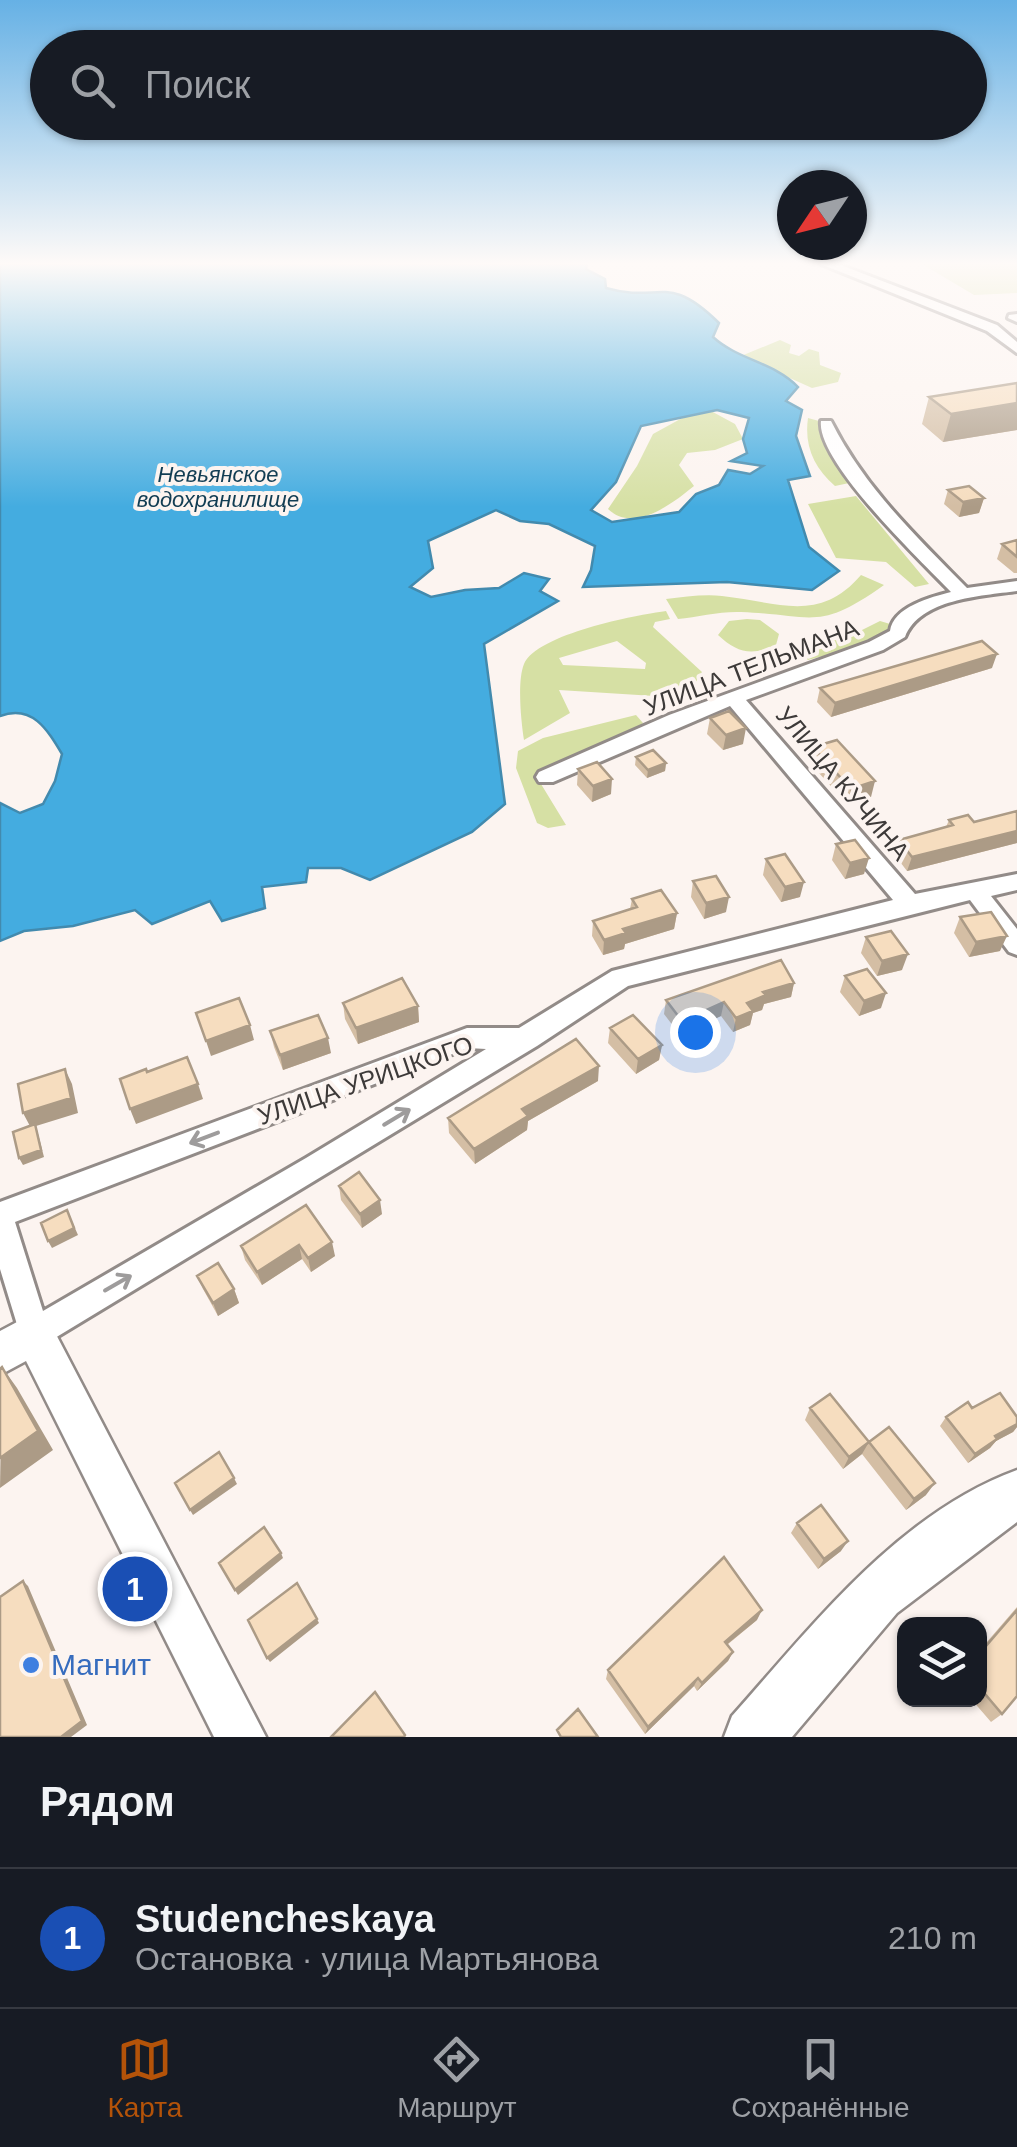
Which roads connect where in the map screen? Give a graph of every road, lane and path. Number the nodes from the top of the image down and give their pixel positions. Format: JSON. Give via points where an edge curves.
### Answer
{"nodes":[{"id":1,"x":826,"y":424,"type":"dead end"},
{"id":2,"x":1017,"y":586,"type":"edge"},
{"id":3,"x":962,"y":593,"type":"junction"},
{"id":4,"x":734,"y":698,"type":"junction"},
{"id":5,"x":546,"y":777,"type":"dead end"},
{"id":6,"x":1017,"y":882,"type":"edge"},
{"id":7,"x":976,"y":892,"type":"junction"},
{"id":8,"x":910,"y":904,"type":"junction"},
{"id":9,"x":1017,"y":946,"type":"edge"},
{"id":10,"x":528,"y":1039,"type":"junction"},
{"id":11,"x":0,"y":1217,"type":"edge"},
{"id":12,"x":17,"y":1343,"type":"edge"},
{"id":13,"x":1017,"y":1496,"type":"edge"},
{"id":14,"x":241,"y":1737,"type":"edge"},
{"id":15,"x":754,"y":1737,"type":"edge"}],
"edges":[{"from":1,"to":3,"type":"street","via":[[835,448],[880,504]]},
{"from":2,"to":3,"type":"street","name":"УЛИЦА ТЕЛЬМАНА"},
{"from":3,"to":4,"type":"street","name":"УЛИЦА ТЕЛЬМАНА","via":[[914,610],[899,633],[876,646]]},
{"from":4,"to":5,"type":"street","name":"УЛИЦА ТЕЛЬМАНА"},
{"from":4,"to":8,"type":"street","name":"УЛИЦА КУЧИНА"},
{"from":6,"to":7,"type":"street"},
{"from":7,"to":8,"type":"street"},
{"from":7,"to":9,"type":"street"},
{"from":8,"to":10,"type":"street","via":[[621,978]]},
{"from":10,"to":11,"type":"street","name":"УЛИЦА УРИЦКОГО","one_way":true,"via":[[467,1038]]},
{"from":12,"to":10,"type":"street","one_way":true},
{"from":11,"to":12,"type":"street"},
{"from":12,"to":14,"type":"street"},
{"from":13,"to":15,"type":"main road","via":[[993,1505],[878,1594]]}]}
